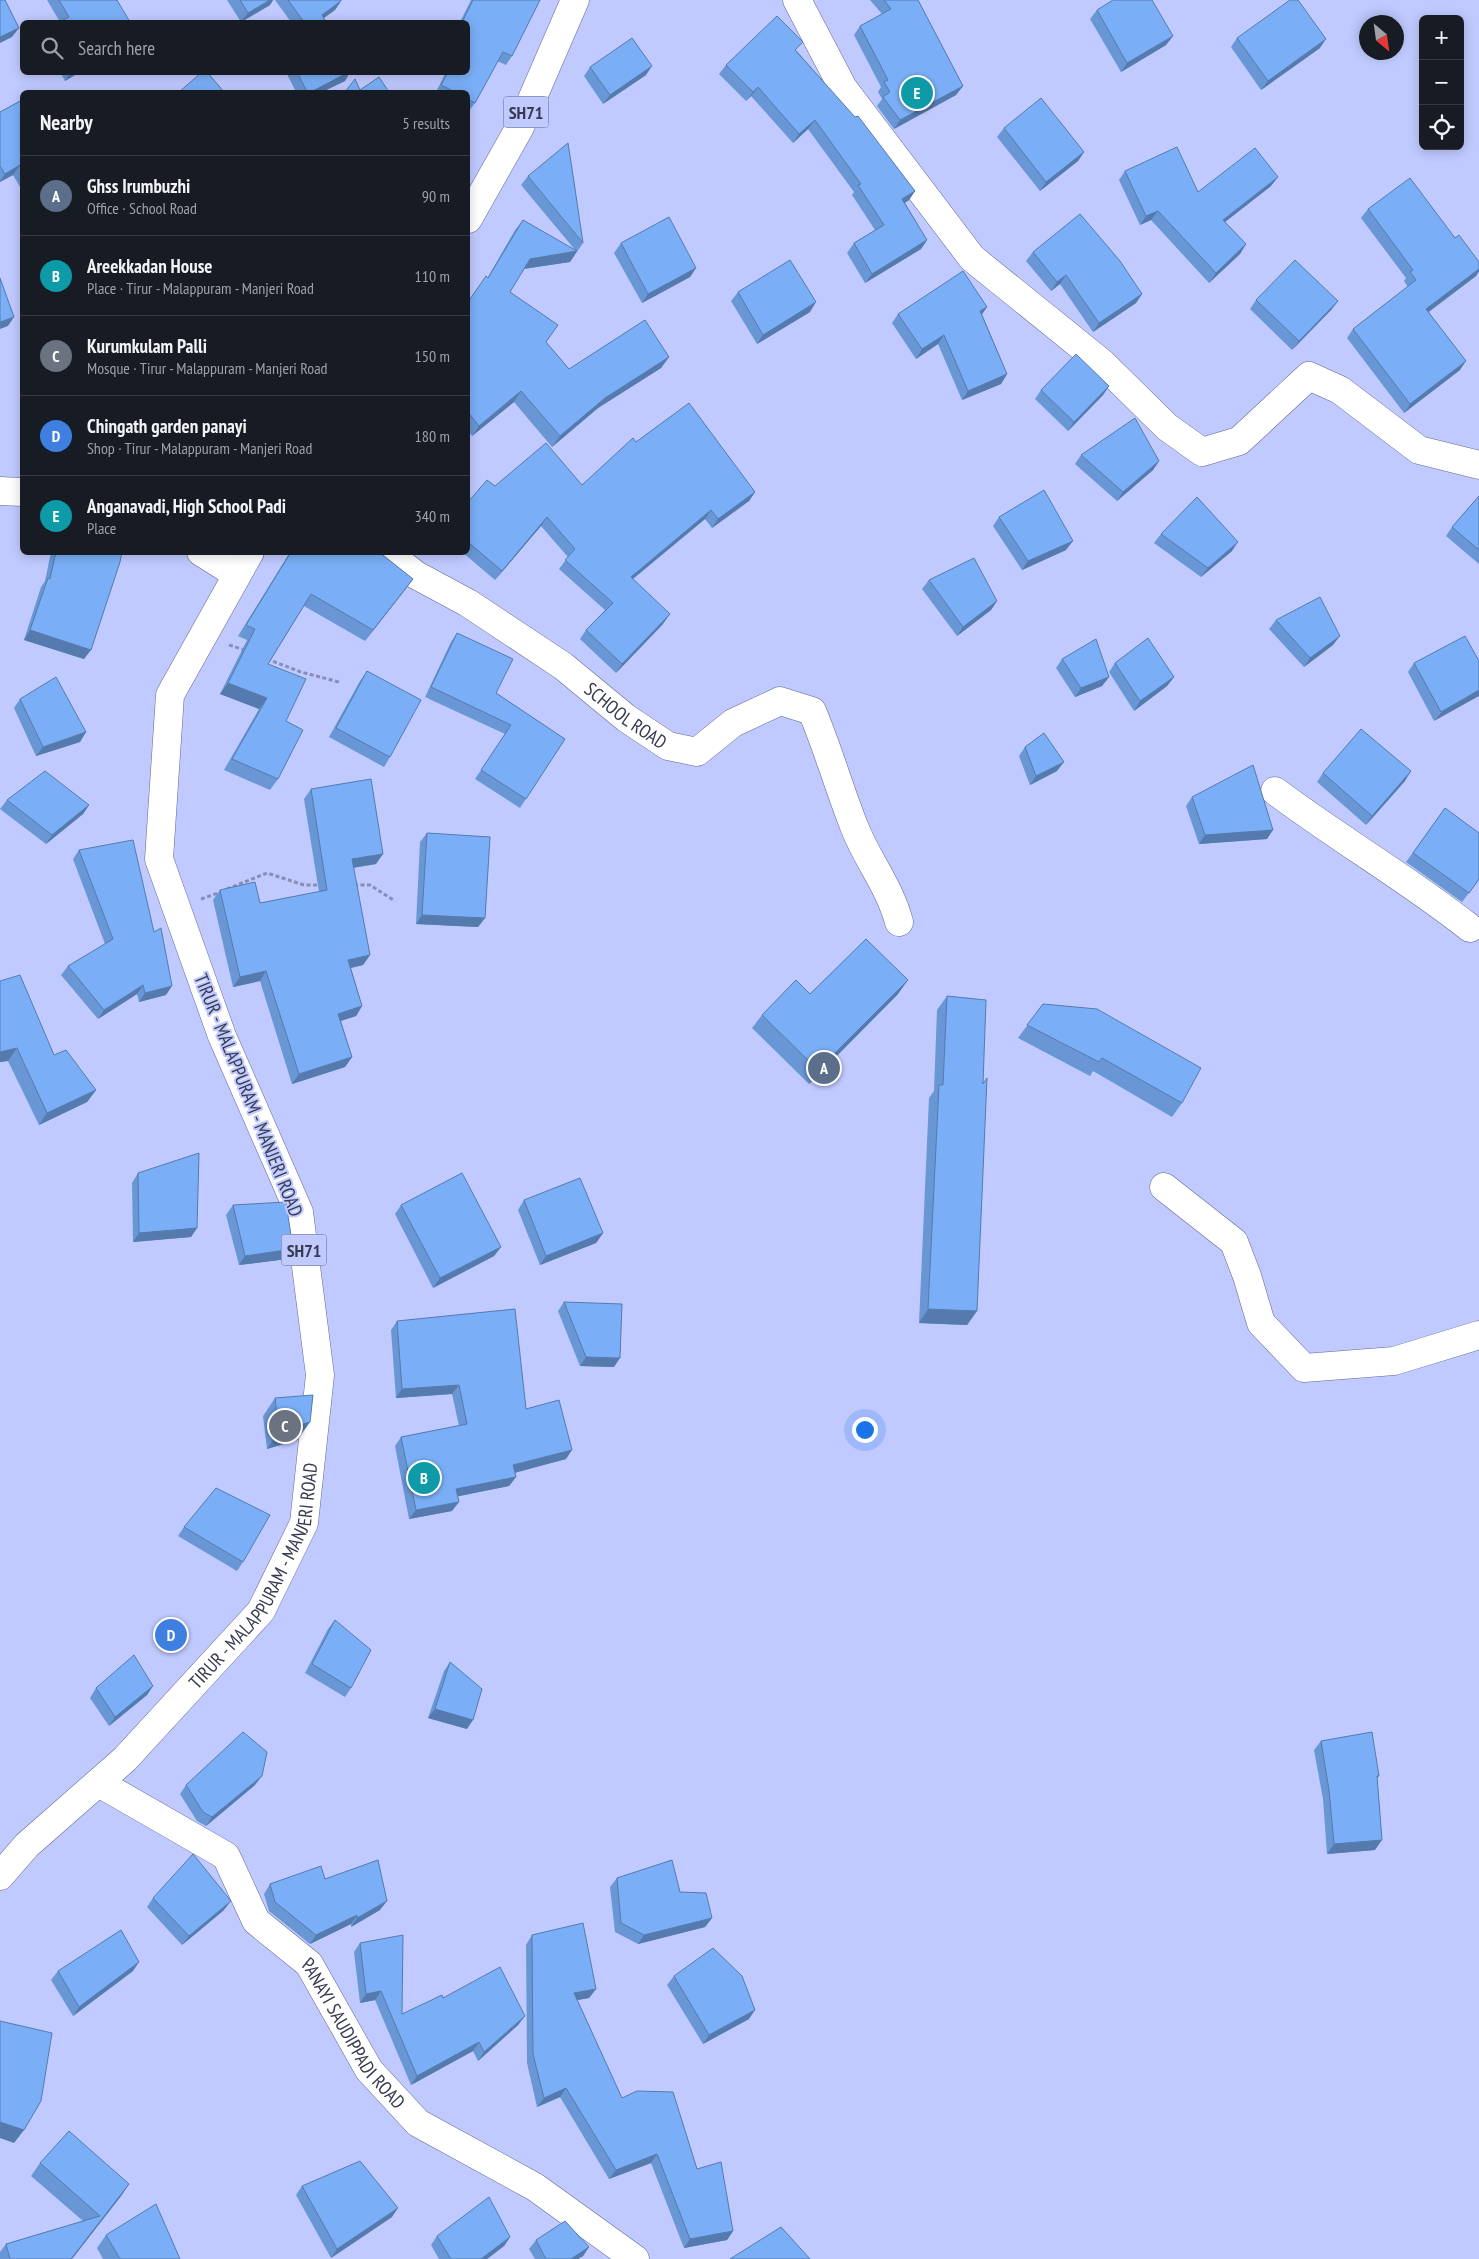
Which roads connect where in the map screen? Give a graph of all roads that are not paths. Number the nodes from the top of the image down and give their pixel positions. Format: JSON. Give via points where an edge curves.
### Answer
{"nodes":[{"id":1,"x":575,"y":0,"type":"edge"},
{"id":2,"x":797,"y":0,"type":"edge"},
{"id":3,"x":470,"y":216,"type":"edge"},
{"id":4,"x":1479,"y":465,"type":"edge"},
{"id":5,"x":0,"y":491,"type":"edge"},
{"id":6,"x":20,"y":492,"type":"edge"},
{"id":7,"x":212,"y":555,"type":"edge"},
{"id":8,"x":390,"y":555,"type":"edge"},
{"id":9,"x":243,"y":563,"type":"edge"},
{"id":10,"x":1275,"y":791,"type":"dead end"},
{"id":11,"x":899,"y":922,"type":"dead end"},
{"id":12,"x":1476,"y":929,"type":"edge"},
{"id":13,"x":1164,"y":1187,"type":"dead end"},
{"id":14,"x":1479,"y":1335,"type":"edge"},
{"id":15,"x":99,"y":1784,"type":"junction"},
{"id":16,"x":0,"y":1876,"type":"edge"},
{"id":17,"x":635,"y":2259,"type":"edge"}],
"edges":[{"from":1,"to":3,"type":"street","number":"SH71","via":[[520,127]]},
{"from":2,"to":4,"type":"street","via":[[844,88],[972,258],[1102,363],[1167,427],[1202,452],[1239,441],[1309,376],[1340,390],[1419,450]]},
{"from":5,"to":6,"type":"street"},
{"from":7,"to":9,"type":"street"},
{"from":8,"to":11,"type":"street","name":"SCHOOL ROAD","via":[[416,575],[468,603],[563,666],[626,718],[668,746],[696,752],[733,723],[780,701],[812,711],[854,827],[892,898]]},
{"from":9,"to":15,"type":"street","name":"TIRUR - MALAPPURAM - MANJERI ROAD","number":"SH71","via":[[170,695],[159,859],[222,1036],[299,1212],[320,1375],[304,1523],[261,1611]]},
{"from":10,"to":12,"type":"street","via":[[1328,831]]},
{"from":13,"to":14,"type":"street","via":[[1234,1242],[1261,1323],[1304,1368],[1394,1361]]},
{"from":15,"to":16,"type":"street","name":"TIRUR - MALAPPURAM - MANJERI ROAD","number":"SH71","via":[[27,1845]]},
{"from":15,"to":17,"type":"street","name":"PANAYI SAUDIPPADI ROAD","via":[[226,1856],[256,1920],[309,1964],[369,2070],[418,2123],[535,2187]]}]}
